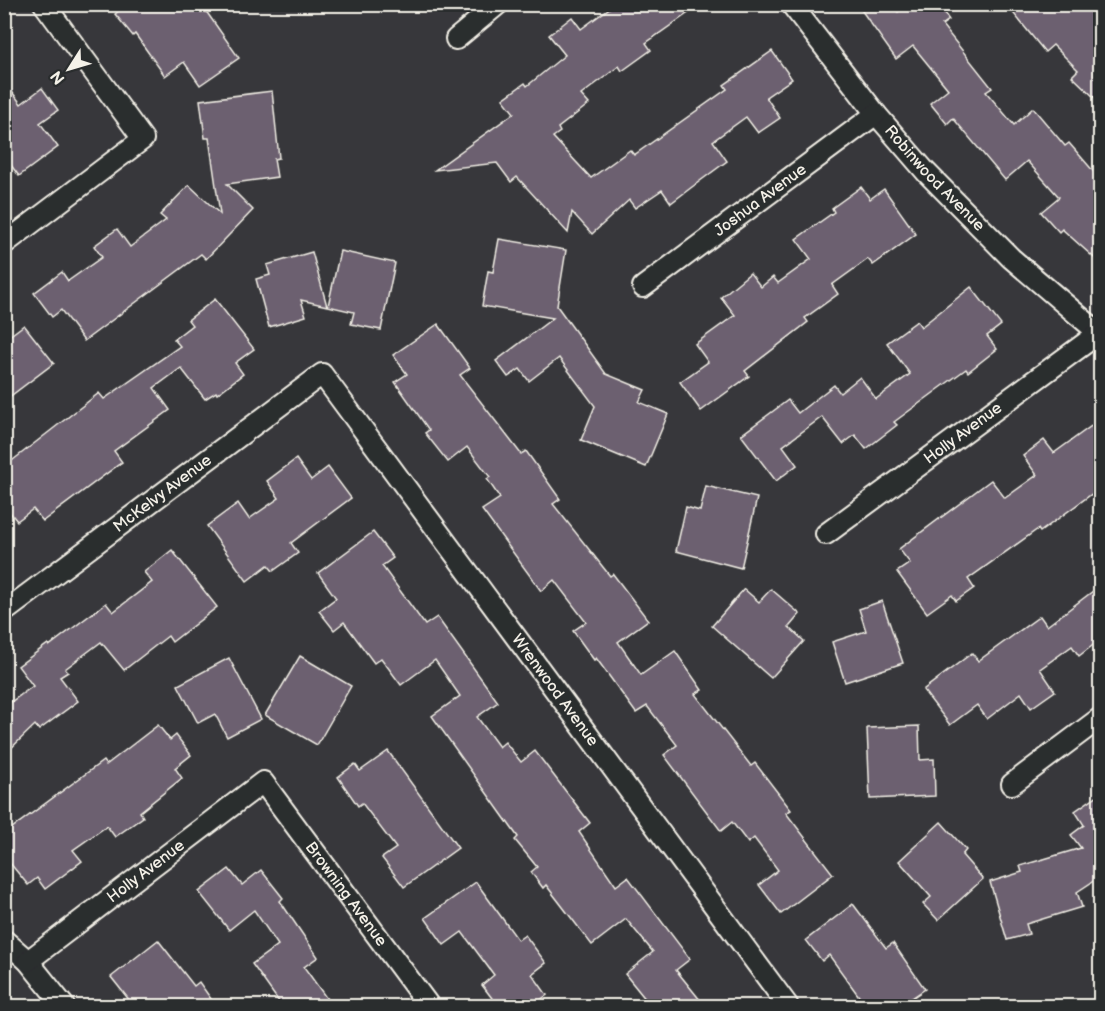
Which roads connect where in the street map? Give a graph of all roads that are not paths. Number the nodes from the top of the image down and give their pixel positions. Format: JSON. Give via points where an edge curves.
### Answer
{"nodes":[{"id":1,"x":44,"y":4,"type":"edge"},
{"id":2,"x":498,"y":4,"type":"edge"},
{"id":3,"x":790,"y":4,"type":"edge"},
{"id":4,"x":456,"y":39,"type":"dead end"},
{"id":5,"x":876,"y":114,"type":"junction"},
{"id":6,"x":4,"y":244,"type":"edge"},
{"id":7,"x":643,"y":286,"type":"dead end"},
{"id":8,"x":1100,"y":333,"type":"edge"},
{"id":9,"x":322,"y":374,"type":"joint"},
{"id":10,"x":826,"y":534,"type":"dead end"},
{"id":11,"x":4,"y":612,"type":"edge"},
{"id":12,"x":1101,"y":718,"type":"edge"},
{"id":13,"x":263,"y":782,"type":"joint"},
{"id":14,"x":1012,"y":784,"type":"dead end"},
{"id":15,"x":4,"y":940,"type":"edge"},
{"id":16,"x":28,"y":961,"type":"junction"},
{"id":17,"x":64,"y":1006,"type":"edge"},
{"id":18,"x":429,"y":1006,"type":"edge"},
{"id":19,"x":788,"y":1006,"type":"edge"}],
"edges":[{"from":1,"to":6,"type":"street","via":[[144,139]]},
{"from":2,"to":4,"type":"street"},
{"from":3,"to":5,"type":"street","name":"Robinwood Avenue"},
{"from":5,"to":7,"type":"street","name":"Joshua Avenue"},
{"from":5,"to":8,"type":"street","name":"Robinwood Avenue","via":[[926,172],[1011,258]]},
{"from":8,"to":10,"type":"street","name":"Holly Avenue"},
{"from":9,"to":11,"type":"street","name":"McKelvy Avenue"},
{"from":9,"to":19,"type":"street","name":"Wrenwood Avenue"},
{"from":12,"to":14,"type":"street"},
{"from":13,"to":16,"type":"street","name":"Holly Avenue"},
{"from":13,"to":18,"type":"street","name":"Browning Avenue"},
{"from":15,"to":16,"type":"street"},
{"from":16,"to":17,"type":"street"}]}
